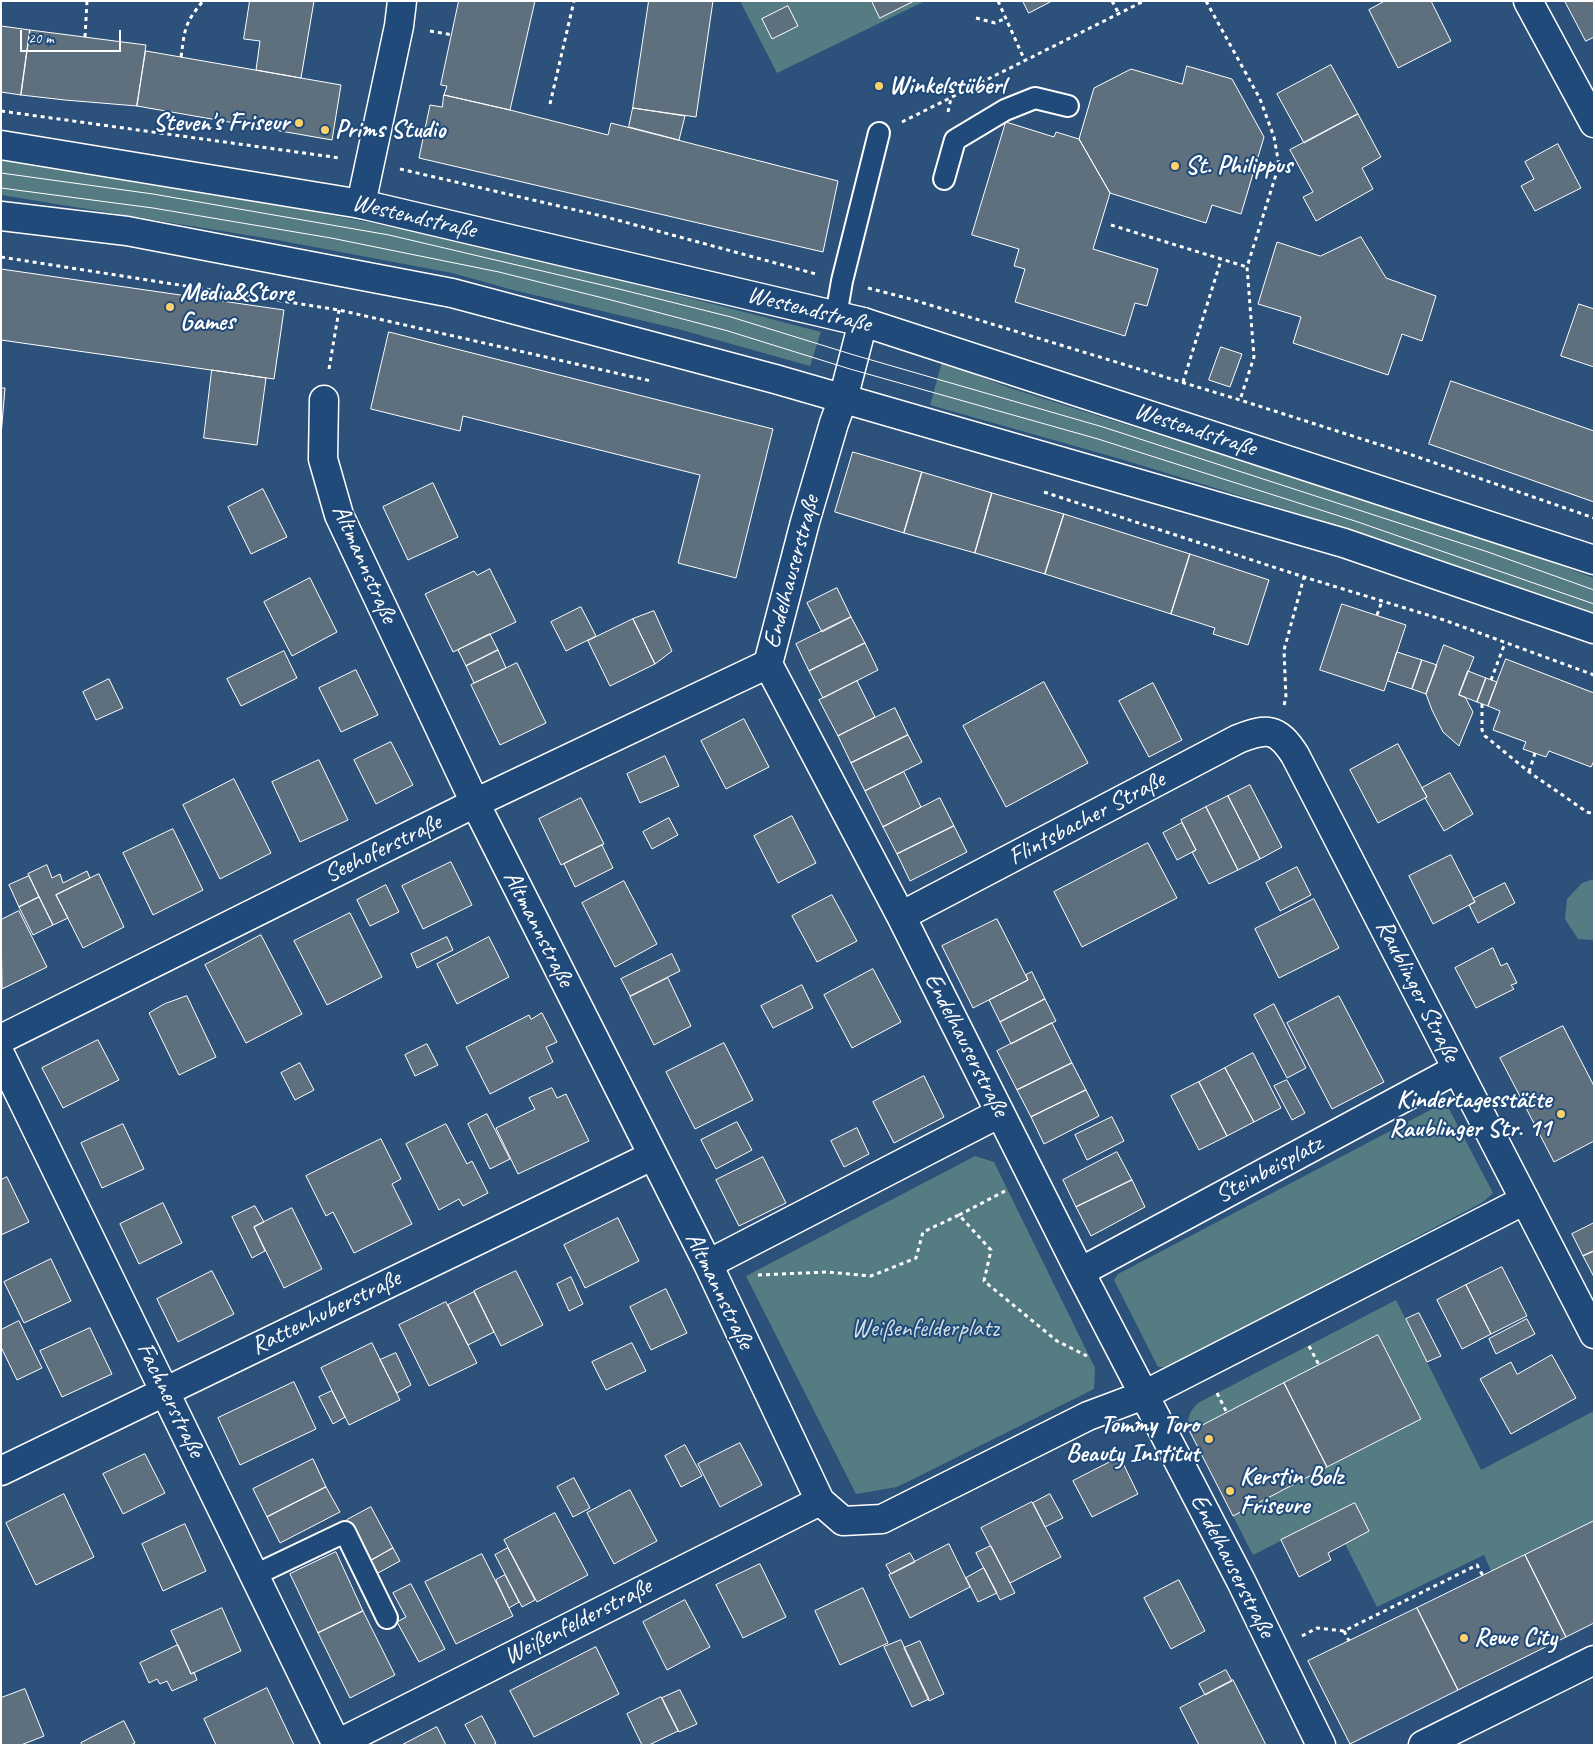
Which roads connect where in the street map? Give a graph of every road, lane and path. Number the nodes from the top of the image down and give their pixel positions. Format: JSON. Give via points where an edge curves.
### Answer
{"nodes":[{"id":1,"x":87,"y":1,"type":"edge"},
{"id":2,"x":203,"y":1,"type":"edge"},
{"id":3,"x":402,"y":1,"type":"edge"},
{"id":4,"x":574,"y":1,"type":"edge"},
{"id":5,"x":998,"y":1,"type":"edge"},
{"id":6,"x":1112,"y":1,"type":"edge"},
{"id":7,"x":1144,"y":1,"type":"edge"},
{"id":8,"x":1206,"y":1,"type":"edge"},
{"id":9,"x":1528,"y":1,"type":"edge"},
{"id":10,"x":1119,"y":14,"type":"junction"},
{"id":11,"x":976,"y":18,"type":"dead end"},
{"id":12,"x":1006,"y":18,"type":"junction"},
{"id":13,"x":438,"y":32,"type":"dead end"},
{"id":14,"x":453,"y":34,"type":"dead end"},
{"id":15,"x":84,"y":37,"type":"dead end"},
{"id":16,"x":181,"y":57,"type":"dead end"},
{"id":17,"x":1025,"y":60,"type":"junction"},
{"id":18,"x":550,"y":104,"type":"dead end"},
{"id":19,"x":1068,"y":106,"type":"dead end"},
{"id":20,"x":1,"y":111,"type":"edge"},
{"id":21,"x":1594,"y":123,"type":"edge"},
{"id":22,"x":879,"y":133,"type":"joint"},
{"id":23,"x":1,"y":145,"type":"edge"},
{"id":24,"x":343,"y":158,"type":"dead end"},
{"id":25,"x":944,"y":179,"type":"dead end"},
{"id":26,"x":361,"y":204,"type":"junction"},
{"id":27,"x":1,"y":216,"type":"edge"},
{"id":28,"x":1111,"y":225,"type":"dead end"},
{"id":29,"x":1,"y":257,"type":"edge"},
{"id":30,"x":1221,"y":260,"type":"junction"},
{"id":31,"x":1247,"y":267,"type":"junction"},
{"id":32,"x":339,"y":310,"type":"junction"},
{"id":33,"x":836,"y":316,"type":"junction"},
{"id":34,"x":863,"y":322,"type":"junction"},
{"id":35,"x":657,"y":382,"type":"dead end"},
{"id":36,"x":1183,"y":382,"type":"dead end"},
{"id":37,"x":843,"y":399,"type":"junction"},
{"id":38,"x":324,"y":400,"type":"joint"},
{"id":39,"x":1240,"y":400,"type":"dead end"},
{"id":40,"x":1042,"y":491,"type":"dead end"},
{"id":41,"x":1594,"y":560,"type":"edge"},
{"id":42,"x":1304,"y":577,"type":"junction"},
{"id":43,"x":1382,"y":601,"type":"junction"},
{"id":44,"x":1377,"y":615,"type":"dead end"},
{"id":45,"x":1594,"y":629,"type":"edge"},
{"id":46,"x":1505,"y":644,"type":"junction"},
{"id":47,"x":768,"y":664,"type":"junction"},
{"id":48,"x":1594,"y":675,"type":"edge"},
{"id":49,"x":1491,"y":680,"type":"dead end"},
{"id":50,"x":1482,"y":704,"type":"dead end"},
{"id":51,"x":1275,"y":733,"type":"junction"},
{"id":52,"x":1535,"y":753,"type":"dead end"},
{"id":53,"x":1529,"y":772,"type":"junction"},
{"id":54,"x":475,"y":803,"type":"junction"},
{"id":55,"x":1594,"y":814,"type":"edge"},
{"id":56,"x":901,"y":916,"type":"junction"},
{"id":57,"x":1,"y":1039,"type":"edge"},
{"id":58,"x":1,"y":1056,"type":"edge"},
{"id":59,"x":1457,"y":1069,"type":"junction"},
{"id":60,"x":1000,"y":1113,"type":"junction"},
{"id":61,"x":652,"y":1156,"type":"junction"},
{"id":62,"x":1008,"y":1190,"type":"dead end"},
{"id":63,"x":1525,"y":1200,"type":"junction"},
{"id":64,"x":959,"y":1215,"type":"junction"},
{"id":65,"x":733,"y":1251,"type":"junction"},
{"id":66,"x":708,"y":1264,"type":"junction"},
{"id":67,"x":1080,"y":1272,"type":"junction"},
{"id":68,"x":1594,"y":1334,"type":"edge"},
{"id":69,"x":1305,"y":1339,"type":"dead end"},
{"id":70,"x":1092,"y":1358,"type":"dead end"},
{"id":71,"x":1319,"y":1365,"type":"dead end"},
{"id":72,"x":1214,"y":1387,"type":"dead end"},
{"id":73,"x":166,"y":1390,"type":"junction"},
{"id":74,"x":1144,"y":1395,"type":"junction"},
{"id":75,"x":1227,"y":1413,"type":"dead end"},
{"id":76,"x":1,"y":1471,"type":"edge"},
{"id":77,"x":820,"y":1500,"type":"junction"},
{"id":78,"x":255,"y":1575,"type":"junction"},
{"id":79,"x":1483,"y":1576,"type":"dead end"},
{"id":80,"x":386,"y":1618,"type":"dead end"},
{"id":81,"x":1344,"y":1631,"type":"junction"},
{"id":82,"x":1295,"y":1639,"type":"dead end"},
{"id":83,"x":1349,"y":1641,"type":"dead end"},
{"id":84,"x":1594,"y":1660,"type":"edge"},
{"id":85,"x":337,"y":1744,"type":"edge"},
{"id":86,"x":1321,"y":1745,"type":"edge"},
{"id":87,"x":1424,"y":1745,"type":"edge"}],
"edges":[{"from":1,"to":15,"type":"path"},
{"from":2,"to":16,"type":"path","via":[[189,18]]},
{"from":3,"to":26,"type":"street"},
{"from":4,"to":18,"type":"path"},
{"from":5,"to":12,"type":"path"},
{"from":6,"to":10,"type":"path"},
{"from":7,"to":10,"type":"path"},
{"from":8,"to":31,"type":"path","via":[[1260,99],[1274,137],[1279,165]]},
{"from":9,"to":21,"type":"street"},
{"from":10,"to":17,"type":"path"},
{"from":11,"to":12,"type":"path","via":[[995,23]]},
{"from":12,"to":17,"type":"path"},
{"from":13,"to":14,"type":"path"},
{"from":17,"to":22,"type":"path"},
{"from":19,"to":25,"type":"lane","via":[[1035,98],[1005,110],[955,140]]},
{"from":20,"to":24,"type":"path"},
{"from":22,"to":33,"type":"lane"},
{"from":23,"to":26,"type":"street","name":"Westendstraße"},
{"from":26,"to":33,"type":"street","name":"Westendstraße"},
{"from":27,"to":37,"type":"street","via":[[127,231],[452,293]]},
{"from":28,"to":30,"type":"path"},
{"from":29,"to":32,"type":"path"},
{"from":30,"to":31,"type":"path"},
{"from":30,"to":36,"type":"path"},
{"from":31,"to":39,"type":"path","via":[[1254,357]]},
{"from":32,"to":35,"type":"path"},
{"from":32,"to":38,"type":"path"},
{"from":33,"to":34,"type":"street","name":"Westendstraße"},
{"from":34,"to":37,"type":"street","name":"Endelhauserstraße"},
{"from":34,"to":41,"type":"street","name":"Westendstraße"},
{"from":37,"to":45,"type":"street","via":[[1344,542]]},
{"from":37,"to":47,"type":"street","name":"Endelhauserstraße","via":[[808,513]]},
{"from":38,"to":54,"type":"street","name":"Altmannstraße","via":[[323,458],[339,515]]},
{"from":40,"to":42,"type":"path"},
{"from":42,"to":43,"type":"path"},
{"from":42,"to":51,"type":"path","via":[[1284,650],[1286,698]]},
{"from":43,"to":44,"type":"path"},
{"from":43,"to":46,"type":"path","via":[[1444,620]]},
{"from":46,"to":48,"type":"path"},
{"from":46,"to":49,"type":"path"},
{"from":47,"to":54,"type":"street","name":"Seehoferstraße"},
{"from":47,"to":56,"type":"street","name":"Endelhauserstraße"},
{"from":50,"to":53,"type":"path","via":[[1485,736]]},
{"from":51,"to":56,"type":"street","name":"Flintsbacher Straße","via":[[1254,733],[1238,739]]},
{"from":51,"to":59,"type":"street","name":"Raublinger Straße","via":[[1285,740],[1295,755]]},
{"from":52,"to":53,"type":"path"},
{"from":53,"to":55,"type":"path"},
{"from":54,"to":57,"type":"street","name":"Seehoferstraße"},
{"from":54,"to":61,"type":"street","name":"Altmannstraße"},
{"from":56,"to":60,"type":"street","name":"Endelhauserstraße"},
{"from":58,"to":73,"type":"street","name":"Fachnerstraße"},
{"from":59,"to":63,"type":"street","name":"Raublinger Straße"},
{"from":59,"to":67,"type":"street","name":"Steinbeisplatz"},
{"from":60,"to":65,"type":"street"},
{"from":60,"to":67,"type":"street","name":"Endelhauserstraße"},
{"from":61,"to":66,"type":"street","name":"Altmannstraße"},
{"from":61,"to":73,"type":"street","name":"Rattenhuberstraße"},
{"from":62,"to":64,"type":"path"},
{"from":63,"to":68,"type":"street","name":"Raublinger Straße"},
{"from":63,"to":74,"type":"street"},
{"from":64,"to":65,"type":"path","via":[[922,1232],[916,1258],[871,1276],[827,1272],[746,1276]]},
{"from":64,"to":70,"type":"path","via":[[991,1250],[984,1281],[1057,1341]]},
{"from":65,"to":66,"type":"street"},
{"from":66,"to":77,"type":"street","name":"Altmannstraße"},
{"from":67,"to":74,"type":"street","name":"Endelhauserstraße"},
{"from":69,"to":71,"type":"path"},
{"from":72,"to":75,"type":"path"},
{"from":73,"to":76,"type":"street","name":"Rattenhuberstraße"},
{"from":73,"to":78,"type":"street","name":"Fachnerstraße"},
{"from":74,"to":77,"type":"street","name":"Altmannstraße","via":[[1088,1416],[882,1519],[843,1521]]},
{"from":74,"to":86,"type":"street","name":"Endelhauserstraße","via":[[1241,1581]]},
{"from":77,"to":85,"type":"street","name":"Weißenfelderstraße"},
{"from":78,"to":80,"type":"lane","via":[[345,1532]]},
{"from":78,"to":85,"type":"street","name":"Fachnerstraße"},
{"from":79,"to":81,"type":"path","via":[[1477,1565]]},
{"from":81,"to":82,"type":"path","via":[[1317,1628]]},
{"from":81,"to":83,"type":"path"},
{"from":84,"to":87,"type":"street"}]}
